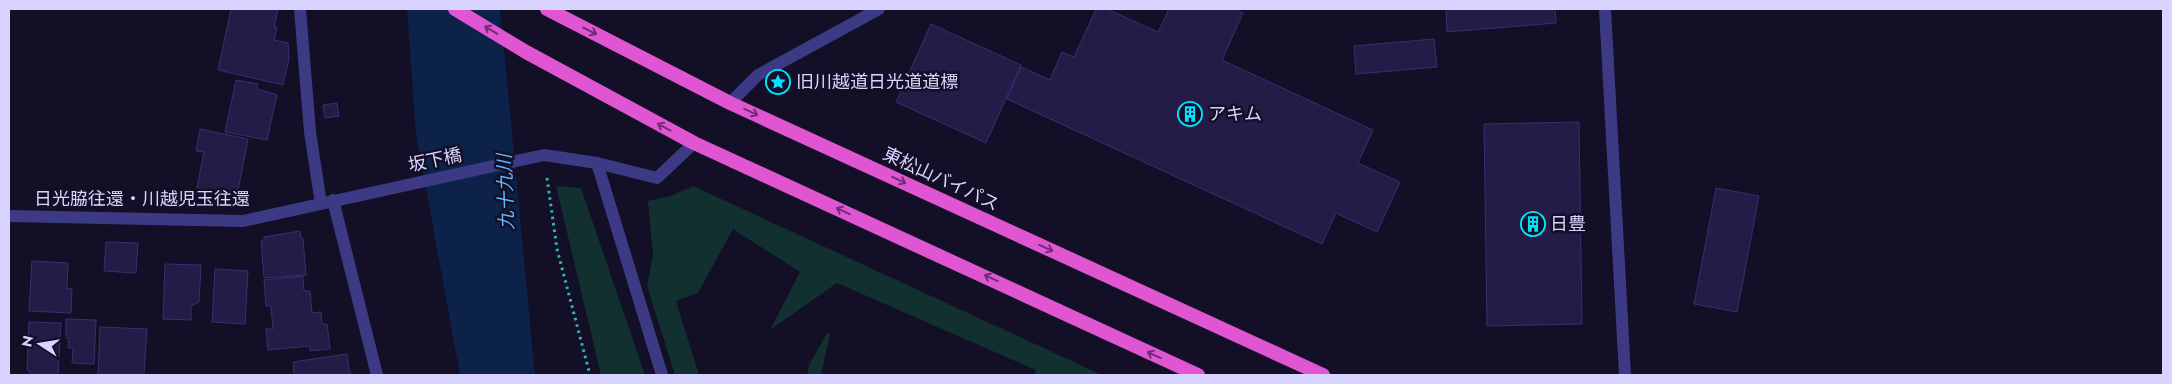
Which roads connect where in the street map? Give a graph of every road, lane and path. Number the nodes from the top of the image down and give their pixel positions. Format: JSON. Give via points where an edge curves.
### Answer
{"nodes":[{"id":1,"x":300,"y":9,"type":"edge"},
{"id":2,"x":456,"y":9,"type":"edge"},
{"id":3,"x":547,"y":9,"type":"edge"},
{"id":4,"x":879,"y":9,"type":"edge"},
{"id":5,"x":1605,"y":9,"type":"edge"},
{"id":6,"x":730,"y":103,"type":"junction"},
{"id":7,"x":694,"y":143,"type":"junction"},
{"id":8,"x":597,"y":163,"type":"junction"},
{"id":9,"x":547,"y":180,"type":"dead end"},
{"id":10,"x":334,"y":200,"type":"junction"},
{"id":11,"x":321,"y":204,"type":"junction"},
{"id":12,"x":9,"y":216,"type":"edge"},
{"id":13,"x":377,"y":375,"type":"edge"},
{"id":14,"x":590,"y":375,"type":"edge"},
{"id":15,"x":662,"y":375,"type":"edge"},
{"id":16,"x":1198,"y":375,"type":"edge"},
{"id":17,"x":1323,"y":375,"type":"edge"},
{"id":18,"x":1625,"y":375,"type":"edge"}],
"edges":[{"from":1,"to":11,"type":"street","via":[[310,132]]},
{"from":7,"to":2,"type":"highway","one_way":true,"via":[[526,52]]},
{"from":3,"to":6,"type":"highway","name":"東松山バイパス","one_way":true},
{"from":4,"to":6,"type":"street","via":[[758,75]]},
{"from":5,"to":18,"type":"street"},
{"from":6,"to":17,"type":"highway","name":"東松山バイパス","one_way":true},
{"from":7,"to":8,"type":"street","via":[[656,178]]},
{"from":16,"to":7,"type":"highway","one_way":true},
{"from":8,"to":10,"type":"street","name":"坂下橋","via":[[544,155]]},
{"from":8,"to":15,"type":"street"},
{"from":9,"to":14,"type":"path","via":[[557,249]]},
{"from":10,"to":11,"type":"street","name":"日光脇往還・川越児玉往還"},
{"from":10,"to":13,"type":"street"},
{"from":11,"to":12,"type":"street","name":"日光脇往還・川越児玉往還","via":[[243,221]]}]}
